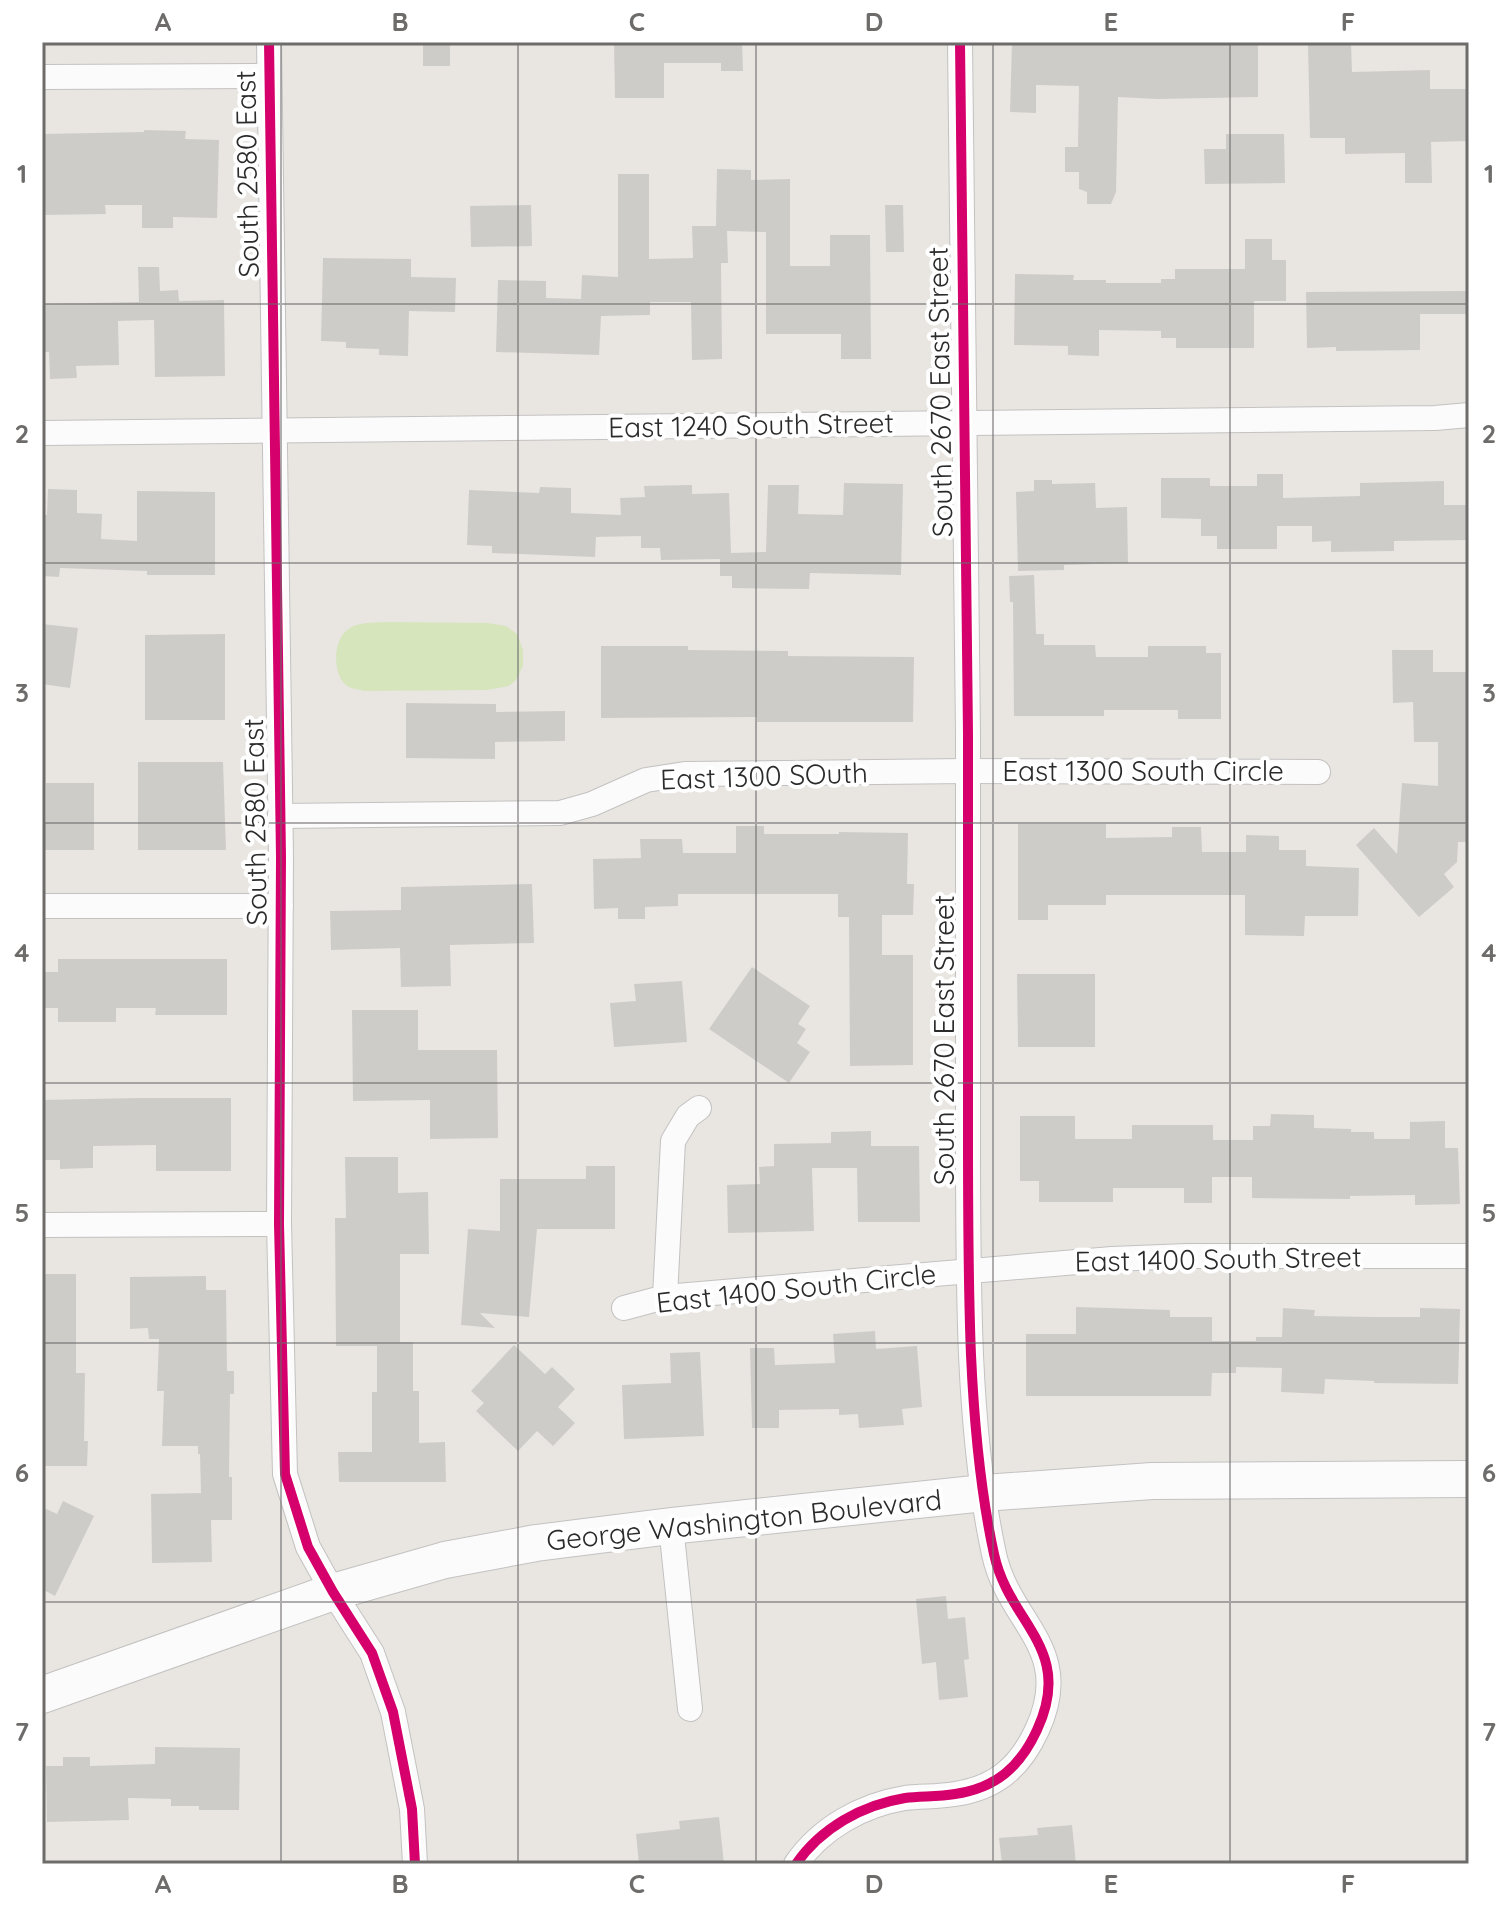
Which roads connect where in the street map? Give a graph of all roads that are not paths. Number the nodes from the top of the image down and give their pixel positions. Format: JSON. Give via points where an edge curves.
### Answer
{"nodes":[{"id":1,"x":269,"y":42,"type":"edge"},
{"id":2,"x":960,"y":42,"type":"edge"},
{"id":3,"x":269,"y":76,"type":"junction"},
{"id":4,"x":42,"y":77,"type":"edge"},
{"id":5,"x":1469,"y":415,"type":"edge"},
{"id":6,"x":964,"y":423,"type":"junction"},
{"id":7,"x":273,"y":430,"type":"junction"},
{"id":8,"x":42,"y":433,"type":"edge"},
{"id":9,"x":967,"y":771,"type":"junction"},
{"id":10,"x":1318,"y":772,"type":"dead end"},
{"id":11,"x":280,"y":816,"type":"junction"},
{"id":12,"x":42,"y":906,"type":"edge"},
{"id":13,"x":281,"y":906,"type":"junction"},
{"id":14,"x":699,"y":1108,"type":"dead end"},
{"id":15,"x":279,"y":1224,"type":"junction"},
{"id":16,"x":42,"y":1225,"type":"edge"},
{"id":17,"x":1469,"y":1256,"type":"edge"},
{"id":18,"x":968,"y":1271,"type":"junction"},
{"id":19,"x":665,"y":1297,"type":"junction"},
{"id":20,"x":624,"y":1308,"type":"dead end"},
{"id":21,"x":1469,"y":1479,"type":"edge"},
{"id":22,"x":984,"y":1493,"type":"junction"},
{"id":23,"x":671,"y":1526,"type":"junction"},
{"id":24,"x":333,"y":1592,"type":"junction"},
{"id":25,"x":42,"y":1695,"type":"edge"},
{"id":26,"x":690,"y":1709,"type":"dead end"},
{"id":27,"x":415,"y":1864,"type":"edge"},
{"id":28,"x":796,"y":1864,"type":"edge"}],
"edges":[{"from":1,"to":3,"type":"street","name":"South 2580 East"},
{"from":2,"to":6,"type":"street","name":"South 2670 East Street"},
{"from":3,"to":4,"type":"street"},
{"from":3,"to":7,"type":"street","name":"South 2580 East"},
{"from":5,"to":6,"type":"street","name":"East 1240 South Street"},
{"from":6,"to":7,"type":"street","name":"East 1240 South Street"},
{"from":6,"to":9,"type":"street","name":"South 2670 East Street"},
{"from":7,"to":8,"type":"street","name":"East 1240 South Street"},
{"from":7,"to":11,"type":"street","name":"South 2580 East"},
{"from":9,"to":10,"type":"street","name":"East 1300 South Circle"},
{"from":9,"to":11,"type":"street","name":"East 1300 SOuth","via":[[685,774],[646,780],[560,813]]},
{"from":9,"to":18,"type":"street","name":"South 2670 East Street"},
{"from":11,"to":13,"type":"street","name":"South 2580 East"},
{"from":12,"to":13,"type":"street"},
{"from":13,"to":15,"type":"street","name":"South 2580 East"},
{"from":14,"to":19,"type":"street","via":[[673,1141]]},
{"from":15,"to":16,"type":"street"},
{"from":15,"to":24,"type":"street","name":"South 2580 East","via":[[285,1474],[308,1547]]},
{"from":17,"to":18,"type":"street","name":"East 1400 South Street","via":[[1187,1256]]},
{"from":18,"to":19,"type":"street","name":"East 1400 South Circle"},
{"from":18,"to":22,"type":"street","name":"South 2670 East Street"},
{"from":19,"to":20,"type":"street","name":"East 1400 South Circle"},
{"from":21,"to":22,"type":"main road","name":"George Washington Boulevard","via":[[1152,1481]]},
{"from":22,"to":23,"type":"main road","name":"George Washington Boulevard"},
{"from":22,"to":28,"type":"street","name":"South 2670 East Street","via":[[995,1560],[1044,1656],[1049,1681],[1036,1733],[1009,1772],[989,1786],[867,1809],[831,1827]]},
{"from":23,"to":24,"type":"main road","name":"George Washington Boulevard","via":[[445,1560]]},
{"from":23,"to":26,"type":"street"},
{"from":24,"to":25,"type":"main road","name":"George Washington Boulevard"},
{"from":24,"to":27,"type":"street","name":"South 2580 East","via":[[372,1653],[393,1712],[412,1809]]}]}
